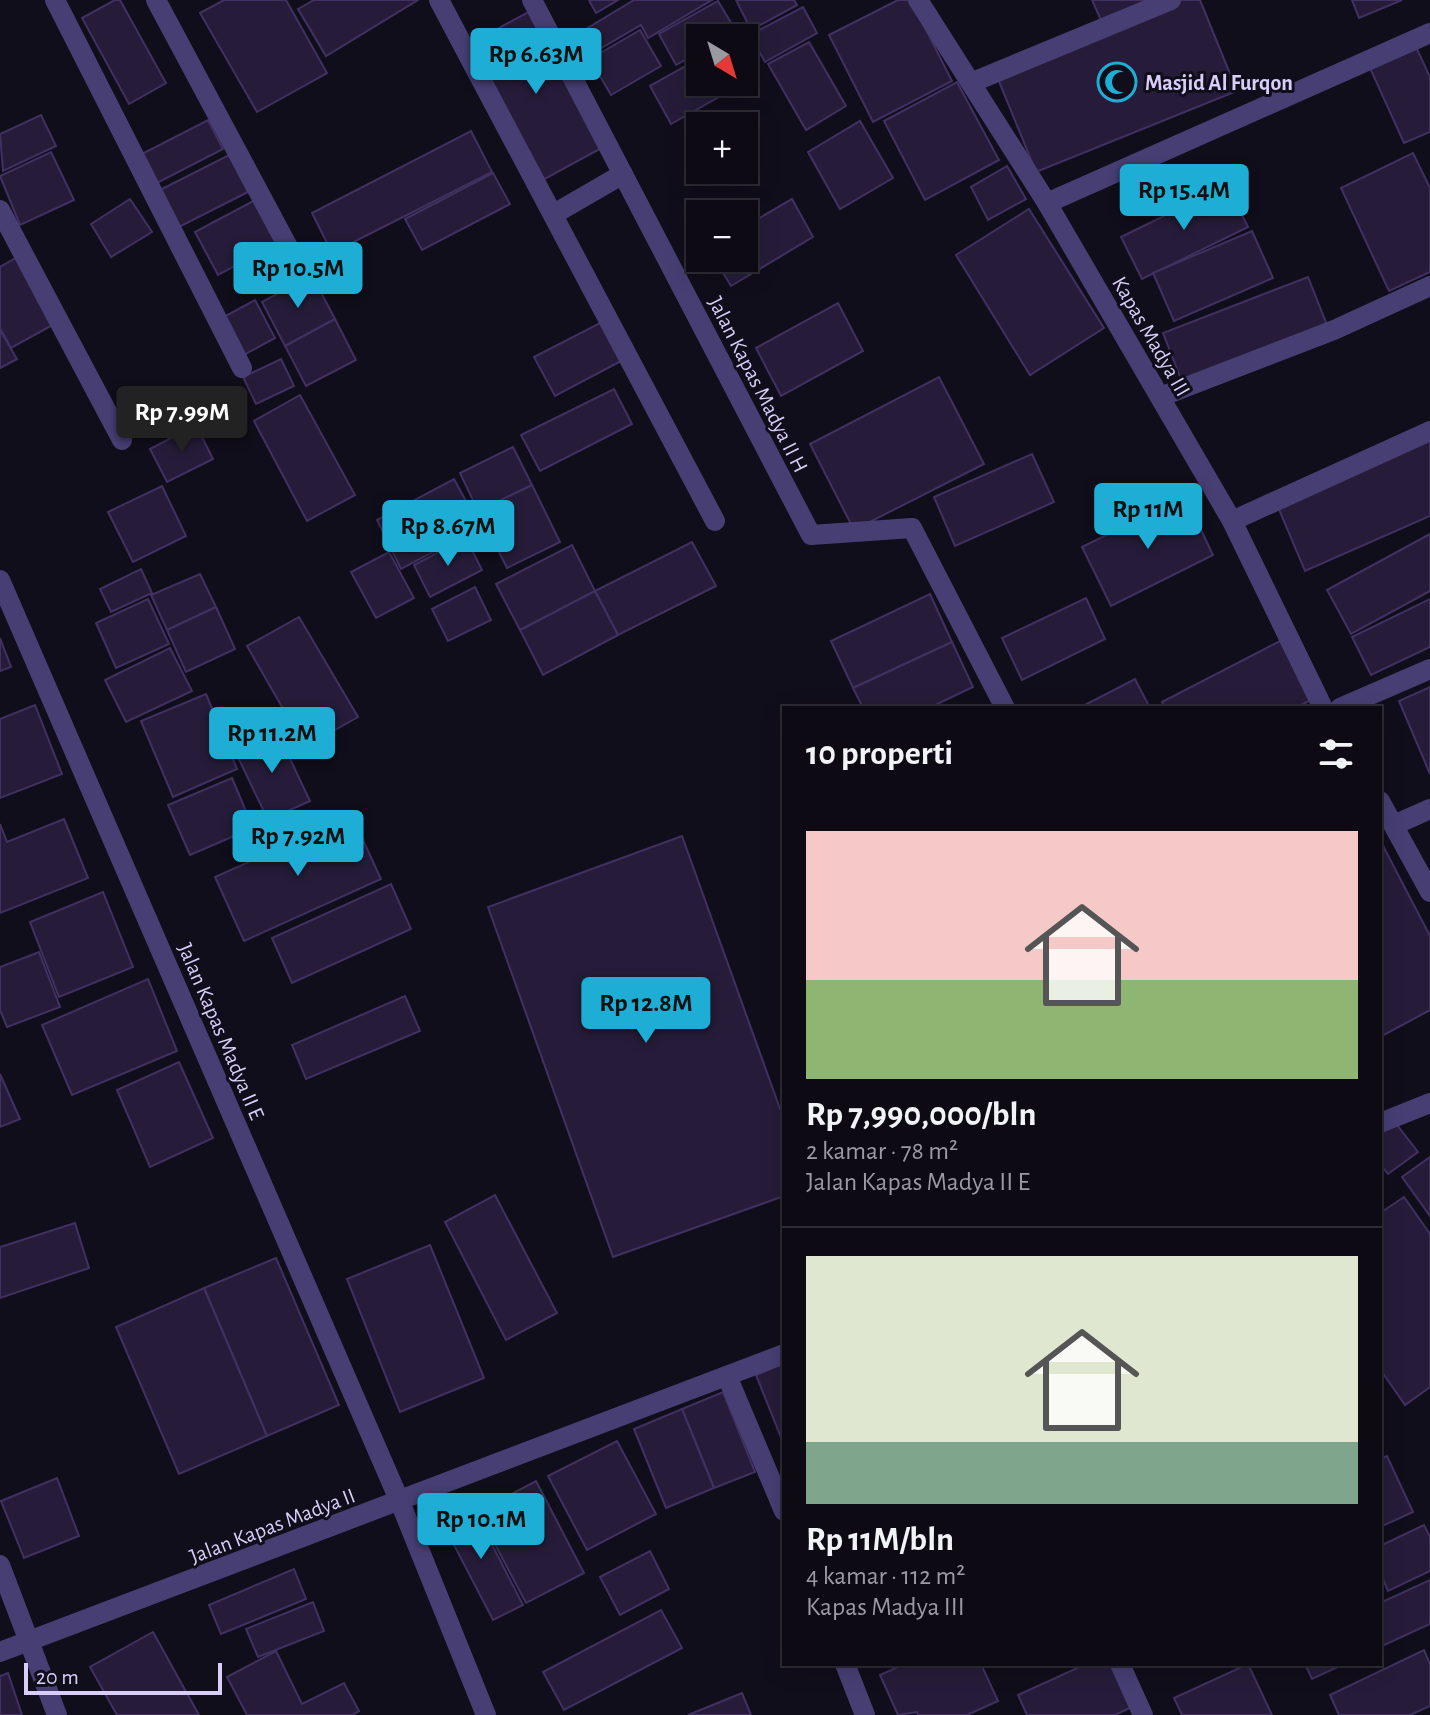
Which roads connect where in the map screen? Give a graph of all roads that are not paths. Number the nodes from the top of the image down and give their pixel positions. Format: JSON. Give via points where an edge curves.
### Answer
{"nodes":[{"id":1,"x":55,"y":0,"type":"edge"},
{"id":2,"x":156,"y":0,"type":"edge"},
{"id":3,"x":439,"y":0,"type":"edge"},
{"id":4,"x":532,"y":0,"type":"edge"},
{"id":5,"x":918,"y":0,"type":"edge"},
{"id":6,"x":1171,"y":0,"type":"edge"},
{"id":7,"x":1430,"y":33,"type":"edge"},
{"id":8,"x":973,"y":82,"type":"junction"},
{"id":9,"x":623,"y":174,"type":"junction"},
{"id":10,"x":1047,"y":203,"type":"junction"},
{"id":11,"x":0,"y":210,"type":"edge"},
{"id":12,"x":554,"y":214,"type":"junction"},
{"id":13,"x":295,"y":260,"type":"dead end"},
{"id":14,"x":1430,"y":286,"type":"edge"},
{"id":15,"x":242,"y":368,"type":"dead end"},
{"id":16,"x":1160,"y":397,"type":"junction"},
{"id":17,"x":1430,"y":431,"type":"edge"},
{"id":18,"x":122,"y":440,"type":"dead end"},
{"id":19,"x":715,"y":521,"type":"dead end"},
{"id":20,"x":1232,"y":521,"type":"junction"},
{"id":21,"x":0,"y":580,"type":"edge"},
{"id":22,"x":1430,"y":669,"type":"edge"},
{"id":23,"x":1004,"y":706,"type":"edge"},
{"id":24,"x":1322,"y":706,"type":"edge"},
{"id":25,"x":1345,"y":706,"type":"edge"},
{"id":26,"x":1382,"y":805,"type":"edge"},
{"id":27,"x":1430,"y":809,"type":"edge"},
{"id":28,"x":1394,"y":825,"type":"junction"},
{"id":29,"x":1430,"y":892,"type":"edge"},
{"id":30,"x":1430,"y":1103,"type":"edge"},
{"id":31,"x":1382,"y":1122,"type":"edge"},
{"id":32,"x":782,"y":1355,"type":"edge"},
{"id":33,"x":727,"y":1376,"type":"junction"},
{"id":34,"x":400,"y":1502,"type":"junction"},
{"id":35,"x":782,"y":1506,"type":"edge"},
{"id":36,"x":0,"y":1565,"type":"edge"},
{"id":37,"x":29,"y":1642,"type":"junction"},
{"id":38,"x":0,"y":1652,"type":"edge"},
{"id":39,"x":846,"y":1666,"type":"edge"},
{"id":40,"x":1121,"y":1666,"type":"edge"},
{"id":41,"x":57,"y":1715,"type":"edge"},
{"id":42,"x":486,"y":1715,"type":"edge"},
{"id":43,"x":865,"y":1715,"type":"edge"},
{"id":44,"x":1143,"y":1715,"type":"edge"}],
"edges":[{"from":1,"to":15,"type":"street"},
{"from":2,"to":13,"type":"street"},
{"from":3,"to":12,"type":"street"},
{"from":4,"to":9,"type":"street","name":"Jalan Kapas Madya II H"},
{"from":5,"to":8,"type":"street","name":"Kapas Madya III"},
{"from":6,"to":8,"type":"street"},
{"from":7,"to":10,"type":"street"},
{"from":8,"to":10,"type":"street","name":"Kapas Madya III"},
{"from":9,"to":12,"type":"street"},
{"from":9,"to":23,"type":"street","name":"Jalan Kapas Madya II H","via":[[811,535],[912,528]]},
{"from":10,"to":16,"type":"street","name":"Kapas Madya III"},
{"from":11,"to":18,"type":"street"},
{"from":12,"to":19,"type":"street"},
{"from":14,"to":16,"type":"street","via":[[1334,330]]},
{"from":16,"to":20,"type":"street","name":"Kapas Madya III"},
{"from":17,"to":20,"type":"street"},
{"from":20,"to":24,"type":"street","name":"Kapas Madya III"},
{"from":21,"to":34,"type":"street","name":"Jalan Kapas Madya II E"},
{"from":22,"to":25,"type":"street"},
{"from":26,"to":28,"type":"street"},
{"from":27,"to":28,"type":"street"},
{"from":28,"to":29,"type":"street"},
{"from":30,"to":31,"type":"street"},
{"from":32,"to":33,"type":"street","name":"Jalan Kapas Madya II"},
{"from":33,"to":34,"type":"street","name":"Jalan Kapas Madya II"},
{"from":33,"to":35,"type":"street"},
{"from":34,"to":37,"type":"street","name":"Jalan Kapas Madya II"},
{"from":34,"to":42,"type":"street","name":"Jalan Kapas Madya II E"},
{"from":36,"to":37,"type":"street"},
{"from":37,"to":38,"type":"street","name":"Jalan Kapas Madya II"},
{"from":37,"to":41,"type":"street"},
{"from":39,"to":43,"type":"street"},
{"from":40,"to":44,"type":"street"}]}
